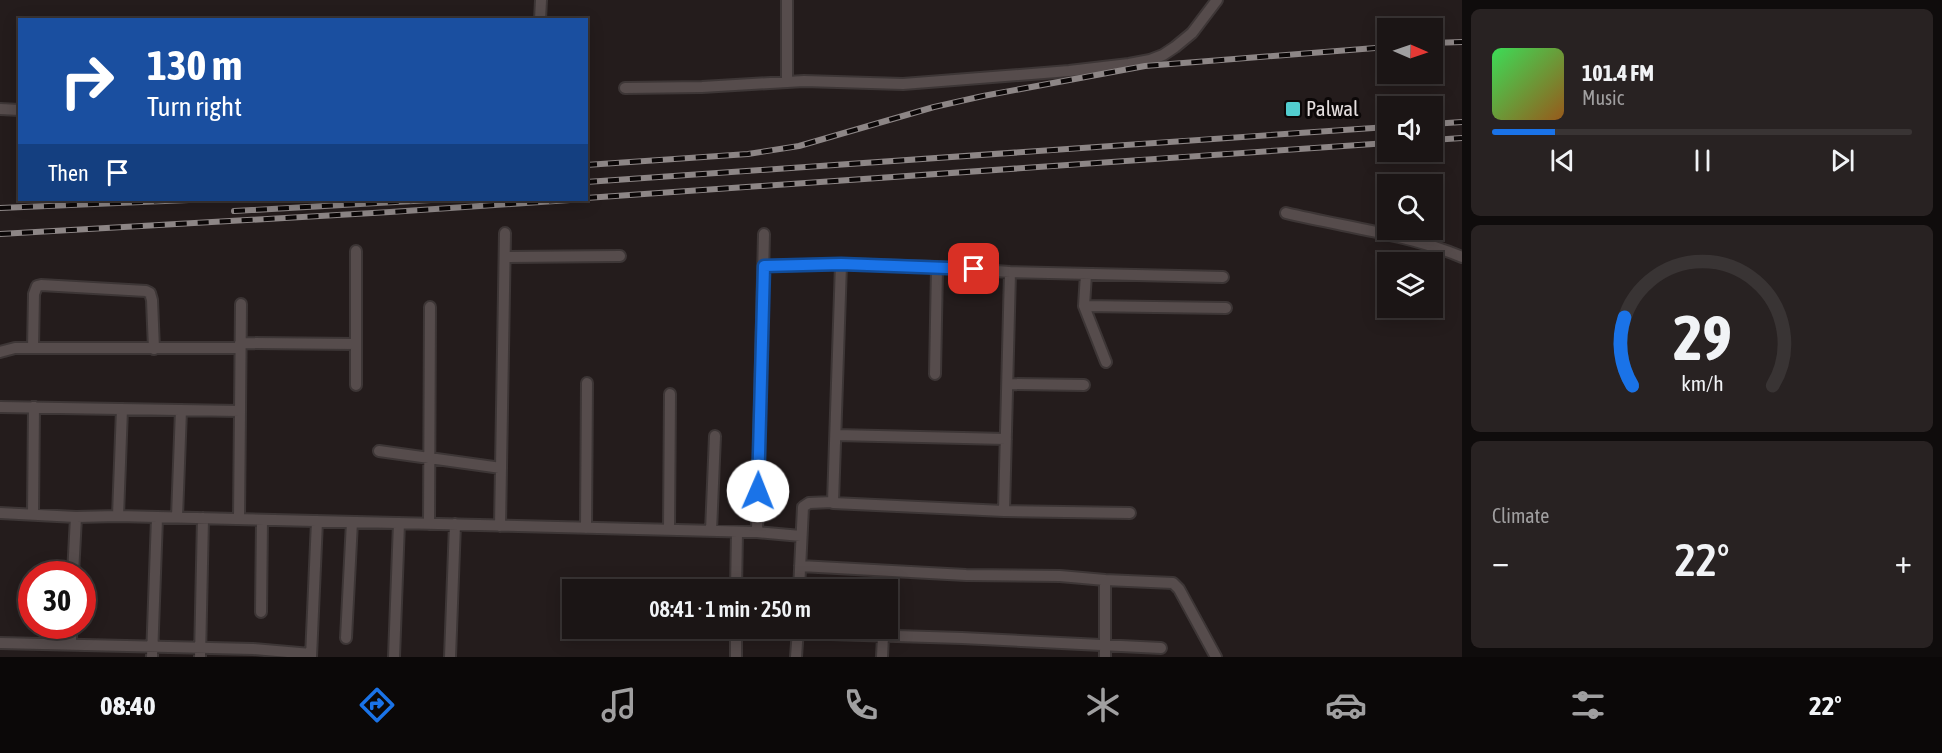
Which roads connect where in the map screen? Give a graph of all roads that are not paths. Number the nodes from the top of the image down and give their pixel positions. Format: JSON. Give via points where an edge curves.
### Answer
{"nodes":[{"id":1,"x":541,"y":0,"type":"edge"},
{"id":2,"x":787,"y":0,"type":"edge"},
{"id":3,"x":1217,"y":0,"type":"edge"},
{"id":4,"x":540,"y":18,"type":"edge"},
{"id":5,"x":787,"y":82,"type":"junction"},
{"id":6,"x":625,"y":88,"type":"dead end"},
{"id":7,"x":0,"y":109,"type":"edge"},
{"id":8,"x":18,"y":110,"type":"edge"},
{"id":9,"x":1286,"y":213,"type":"dead end"},
{"id":10,"x":505,"y":233,"type":"dead end"},
{"id":11,"x":764,"y":234,"type":"dead end"},
{"id":12,"x":356,"y":251,"type":"dead end"},
{"id":13,"x":620,"y":256,"type":"dead end"},
{"id":14,"x":505,"y":257,"type":"junction"},
{"id":15,"x":1462,"y":257,"type":"edge"},
{"id":16,"x":841,"y":264,"type":"junction"},
{"id":17,"x":764,"y":266,"type":"junction"},
{"id":18,"x":937,"y":267,"type":"junction"},
{"id":19,"x":1010,"y":272,"type":"junction"},
{"id":20,"x":1086,"y":274,"type":"junction"},
{"id":21,"x":1223,"y":277,"type":"dead end"},
{"id":22,"x":241,"y":304,"type":"dead end"},
{"id":23,"x":1084,"y":306,"type":"junction"},
{"id":24,"x":430,"y":307,"type":"dead end"},
{"id":25,"x":1226,"y":308,"type":"dead end"},
{"id":26,"x":356,"y":344,"type":"junction"},
{"id":27,"x":240,"y":345,"type":"junction"},
{"id":28,"x":33,"y":348,"type":"junction"},
{"id":29,"x":154,"y":349,"type":"junction"},
{"id":30,"x":0,"y":352,"type":"edge"},
{"id":31,"x":1106,"y":362,"type":"dead end"},
{"id":32,"x":935,"y":374,"type":"dead end"},
{"id":33,"x":587,"y":383,"type":"dead end"},
{"id":34,"x":1008,"y":384,"type":"junction"},
{"id":35,"x":356,"y":385,"type":"dead end"},
{"id":36,"x":1084,"y":385,"type":"dead end"},
{"id":37,"x":670,"y":394,"type":"dead end"},
{"id":38,"x":0,"y":407,"type":"edge"},
{"id":39,"x":34,"y":407,"type":"junction"},
{"id":40,"x":122,"y":409,"type":"junction"},
{"id":41,"x":181,"y":410,"type":"junction"},
{"id":42,"x":240,"y":411,"type":"junction"},
{"id":43,"x":836,"y":435,"type":"junction"},
{"id":44,"x":715,"y":436,"type":"dead end"},
{"id":45,"x":1006,"y":439,"type":"junction"},
{"id":46,"x":379,"y":451,"type":"dead end"},
{"id":47,"x":429,"y":458,"type":"junction"},
{"id":48,"x":501,"y":468,"type":"junction"},
{"id":49,"x":833,"y":502,"type":"junction"},
{"id":50,"x":1004,"y":511,"type":"junction"},
{"id":51,"x":0,"y":513,"type":"edge"},
{"id":52,"x":1130,"y":513,"type":"dead end"},
{"id":53,"x":33,"y":514,"type":"junction"},
{"id":54,"x":118,"y":516,"type":"junction"},
{"id":55,"x":76,"y":517,"type":"junction"},
{"id":56,"x":157,"y":518,"type":"junction"},
{"id":57,"x":177,"y":518,"type":"junction"},
{"id":58,"x":204,"y":518,"type":"junction"},
{"id":59,"x":239,"y":519,"type":"junction"},
{"id":60,"x":262,"y":520,"type":"junction"},
{"id":61,"x":317,"y":521,"type":"junction"},
{"id":62,"x":352,"y":522,"type":"junction"},
{"id":63,"x":399,"y":523,"type":"junction"},
{"id":64,"x":429,"y":524,"type":"junction"},
{"id":65,"x":455,"y":525,"type":"junction"},
{"id":66,"x":500,"y":526,"type":"junction"},
{"id":67,"x":586,"y":528,"type":"junction"},
{"id":68,"x":669,"y":530,"type":"junction"},
{"id":69,"x":711,"y":531,"type":"junction"},
{"id":70,"x":737,"y":532,"type":"junction"},
{"id":71,"x":757,"y":532,"type":"junction"},
{"id":72,"x":801,"y":536,"type":"junction"},
{"id":73,"x":74,"y":561,"type":"edge"},
{"id":74,"x":800,"y":566,"type":"junction"},
{"id":75,"x":736,"y":579,"type":"edge"},
{"id":76,"x":799,"y":579,"type":"edge"},
{"id":77,"x":1105,"y":580,"type":"junction"},
{"id":78,"x":261,"y":612,"type":"dead end"},
{"id":79,"x":898,"y":637,"type":"edge"},
{"id":80,"x":346,"y":638,"type":"dead end"},
{"id":81,"x":71,"y":639,"type":"edge"},
{"id":82,"x":736,"y":639,"type":"edge"},
{"id":83,"x":797,"y":639,"type":"edge"},
{"id":84,"x":883,"y":639,"type":"edge"},
{"id":85,"x":0,"y":643,"type":"edge"},
{"id":86,"x":71,"y":644,"type":"junction"},
{"id":87,"x":1161,"y":648,"type":"dead end"},
{"id":88,"x":153,"y":651,"type":"edge"},
{"id":89,"x":1105,"y":651,"type":"edge"},
{"id":90,"x":200,"y":652,"type":"edge"},
{"id":91,"x":311,"y":656,"type":"edge"},
{"id":92,"x":394,"y":657,"type":"edge"},
{"id":93,"x":450,"y":657,"type":"edge"},
{"id":94,"x":736,"y":657,"type":"edge"},
{"id":95,"x":796,"y":657,"type":"edge"},
{"id":96,"x":882,"y":657,"type":"edge"},
{"id":97,"x":1216,"y":657,"type":"edge"}],
"edges":[{"from":1,"to":4,"type":"street"},
{"from":2,"to":5,"type":"street"},
{"from":3,"to":5,"type":"street","via":[[1192,33],[1150,60],[1069,71],[903,84]]},
{"from":5,"to":6,"type":"street"},
{"from":7,"to":8,"type":"street"},
{"from":9,"to":15,"type":"street","via":[[1408,239]]},
{"from":10,"to":14,"type":"street"},
{"from":11,"to":17,"type":"street"},
{"from":12,"to":26,"type":"street"},
{"from":13,"to":14,"type":"street"},
{"from":14,"to":48,"type":"street"},
{"from":16,"to":17,"type":"street"},
{"from":16,"to":18,"type":"street"},
{"from":16,"to":43,"type":"street"},
{"from":17,"to":71,"type":"street"},
{"from":18,"to":19,"type":"street"},
{"from":18,"to":32,"type":"street"},
{"from":19,"to":20,"type":"street"},
{"from":19,"to":34,"type":"street"},
{"from":20,"to":21,"type":"street"},
{"from":20,"to":23,"type":"street"},
{"from":22,"to":27,"type":"street"},
{"from":23,"to":25,"type":"street"},
{"from":23,"to":31,"type":"street"},
{"from":24,"to":47,"type":"street"},
{"from":26,"to":27,"type":"street"},
{"from":26,"to":35,"type":"street"},
{"from":27,"to":29,"type":"street"},
{"from":27,"to":42,"type":"street"},
{"from":28,"to":29,"type":"street"},
{"from":28,"to":29,"type":"street","via":[[34,294],[41,285],[150,293]]},
{"from":28,"to":30,"type":"street"},
{"from":33,"to":67,"type":"street"},
{"from":34,"to":36,"type":"street"},
{"from":34,"to":45,"type":"street"},
{"from":37,"to":68,"type":"street"},
{"from":38,"to":39,"type":"street"},
{"from":39,"to":40,"type":"street"},
{"from":39,"to":53,"type":"street"},
{"from":40,"to":41,"type":"street"},
{"from":40,"to":54,"type":"street"},
{"from":41,"to":42,"type":"street"},
{"from":41,"to":57,"type":"street"},
{"from":42,"to":59,"type":"street"},
{"from":43,"to":45,"type":"street"},
{"from":43,"to":49,"type":"street"},
{"from":44,"to":69,"type":"street"},
{"from":45,"to":50,"type":"street"},
{"from":46,"to":47,"type":"street"},
{"from":47,"to":48,"type":"street"},
{"from":47,"to":64,"type":"street"},
{"from":48,"to":66,"type":"street"},
{"from":49,"to":50,"type":"street"},
{"from":49,"to":72,"type":"street","via":[[803,507]]},
{"from":50,"to":52,"type":"street"},
{"from":51,"to":53,"type":"street"},
{"from":53,"to":55,"type":"street"},
{"from":54,"to":55,"type":"street"},
{"from":54,"to":56,"type":"street"},
{"from":55,"to":73,"type":"street"},
{"from":56,"to":57,"type":"street"},
{"from":56,"to":88,"type":"street"},
{"from":57,"to":58,"type":"street"},
{"from":58,"to":59,"type":"street"},
{"from":58,"to":90,"type":"street"},
{"from":59,"to":60,"type":"street"},
{"from":60,"to":61,"type":"street"},
{"from":60,"to":78,"type":"street"},
{"from":61,"to":62,"type":"street"},
{"from":61,"to":91,"type":"street"},
{"from":62,"to":63,"type":"street"},
{"from":62,"to":80,"type":"street"},
{"from":63,"to":64,"type":"street"},
{"from":63,"to":92,"type":"street"},
{"from":64,"to":65,"type":"street"},
{"from":65,"to":66,"type":"street"},
{"from":65,"to":93,"type":"street"},
{"from":66,"to":67,"type":"street"},
{"from":67,"to":68,"type":"street"},
{"from":68,"to":69,"type":"street"},
{"from":69,"to":70,"type":"street"},
{"from":70,"to":71,"type":"street"},
{"from":70,"to":75,"type":"street"},
{"from":71,"to":72,"type":"street"},
{"from":72,"to":74,"type":"street"},
{"from":74,"to":76,"type":"street"},
{"from":74,"to":77,"type":"street"},
{"from":77,"to":89,"type":"street"},
{"from":77,"to":97,"type":"street","via":[[1173,583]]},
{"from":79,"to":89,"type":"street"},
{"from":81,"to":86,"type":"street"},
{"from":82,"to":94,"type":"street"},
{"from":83,"to":95,"type":"street"},
{"from":84,"to":96,"type":"street"},
{"from":85,"to":86,"type":"street"},
{"from":86,"to":88,"type":"street"},
{"from":87,"to":89,"type":"street"},
{"from":88,"to":90,"type":"street"},
{"from":90,"to":91,"type":"street"}]}
